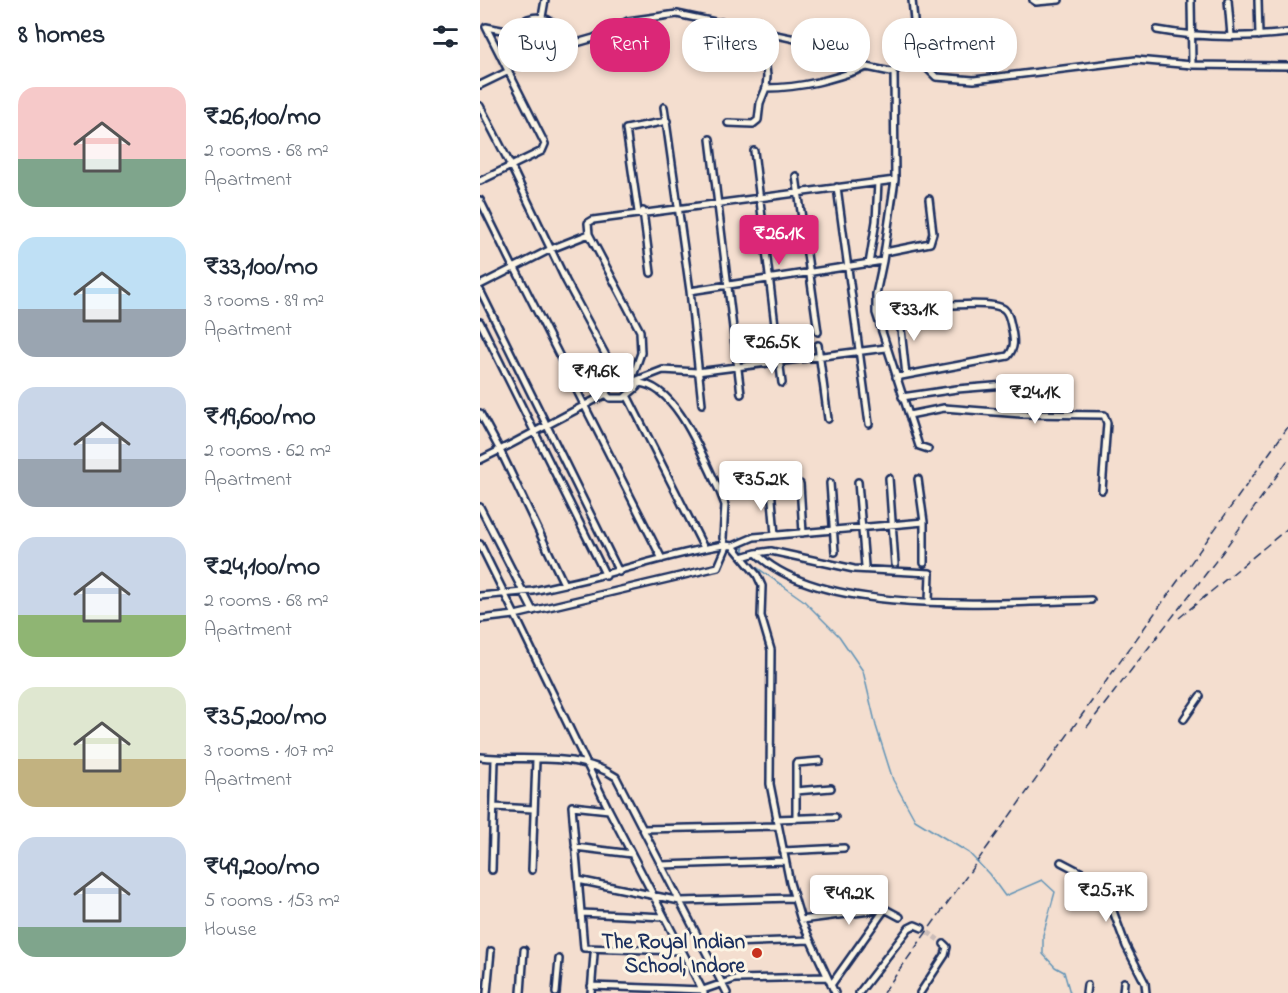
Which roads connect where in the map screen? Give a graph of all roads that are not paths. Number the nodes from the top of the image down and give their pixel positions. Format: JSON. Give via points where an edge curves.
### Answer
{"nodes":[{"id":1,"x":545,"y":0,"type":"edge"},
{"id":2,"x":912,"y":0,"type":"edge"},
{"id":3,"x":1033,"y":0,"type":"edge"},
{"id":4,"x":1059,"y":0,"type":"edge"},
{"id":5,"x":1191,"y":0,"type":"edge"},
{"id":6,"x":1228,"y":0,"type":"edge"},
{"id":7,"x":1258,"y":0,"type":"edge"},
{"id":8,"x":542,"y":17,"type":"joint"},
{"id":9,"x":536,"y":18,"type":"edge"},
{"id":10,"x":699,"y":18,"type":"edge"},
{"id":11,"x":915,"y":18,"type":"edge"},
{"id":12,"x":483,"y":26,"type":"edge"},
{"id":13,"x":498,"y":30,"type":"edge"},
{"id":14,"x":1157,"y":30,"type":"dead end"},
{"id":15,"x":1288,"y":33,"type":"edge"},
{"id":16,"x":1192,"y":36,"type":"junction"},
{"id":17,"x":1231,"y":36,"type":"junction"},
{"id":18,"x":1259,"y":36,"type":"junction"},
{"id":19,"x":578,"y":42,"type":"edge"},
{"id":20,"x":498,"y":52,"type":"edge"},
{"id":21,"x":1192,"y":65,"type":"junction"},
{"id":22,"x":1288,"y":66,"type":"edge"},
{"id":23,"x":507,"y":72,"type":"edge"},
{"id":24,"x":510,"y":72,"type":"edge"},
{"id":25,"x":765,"y":72,"type":"edge"},
{"id":26,"x":853,"y":72,"type":"edge"},
{"id":27,"x":894,"y":72,"type":"edge"},
{"id":28,"x":928,"y":72,"type":"edge"},
{"id":29,"x":480,"y":85,"type":"edge"},
{"id":30,"x":766,"y":88,"type":"junction"},
{"id":31,"x":480,"y":106,"type":"edge"},
{"id":32,"x":664,"y":107,"type":"dead end"},
{"id":33,"x":666,"y":121,"type":"junction"},
{"id":34,"x":728,"y":123,"type":"dead end"},
{"id":35,"x":710,"y":139,"type":"dead end"},
{"id":36,"x":754,"y":151,"type":"dead end"},
{"id":37,"x":511,"y":166,"type":"junction"},
{"id":38,"x":796,"y":176,"type":"dead end"},
{"id":39,"x":895,"y":180,"type":"junction"},
{"id":40,"x":480,"y":181,"type":"edge"},
{"id":41,"x":878,"y":182,"type":"junction"},
{"id":42,"x":837,"y":187,"type":"junction"},
{"id":43,"x":797,"y":192,"type":"junction"},
{"id":44,"x":759,"y":197,"type":"junction"},
{"id":45,"x":929,"y":199,"type":"dead end"},
{"id":46,"x":480,"y":200,"type":"edge"},
{"id":47,"x":718,"y":202,"type":"junction"},
{"id":48,"x":679,"y":206,"type":"junction"},
{"id":49,"x":640,"y":212,"type":"junction"},
{"id":50,"x":589,"y":233,"type":"junction"},
{"id":51,"x":551,"y":249,"type":"junction"},
{"id":52,"x":885,"y":252,"type":"junction"},
{"id":53,"x":884,"y":261,"type":"junction"},
{"id":54,"x":869,"y":264,"type":"junction"},
{"id":55,"x":514,"y":268,"type":"junction"},
{"id":56,"x":849,"y":268,"type":"junction"},
{"id":57,"x":651,"y":273,"type":"dead end"},
{"id":58,"x":810,"y":273,"type":"junction"},
{"id":59,"x":769,"y":280,"type":"junction"},
{"id":60,"x":480,"y":285,"type":"edge"},
{"id":61,"x":728,"y":286,"type":"junction"},
{"id":62,"x":480,"y":290,"type":"edge"},
{"id":63,"x":690,"y":291,"type":"junction"},
{"id":64,"x":899,"y":311,"type":"junction"},
{"id":65,"x":876,"y":313,"type":"junction"},
{"id":66,"x":480,"y":322,"type":"edge"},
{"id":67,"x":818,"y":332,"type":"dead end"},
{"id":68,"x":818,"y":345,"type":"dead end"},
{"id":69,"x":886,"y":348,"type":"junction"},
{"id":70,"x":860,"y":353,"type":"junction"},
{"id":71,"x":820,"y":357,"type":"junction"},
{"id":72,"x":779,"y":362,"type":"junction"},
{"id":73,"x":738,"y":367,"type":"junction"},
{"id":74,"x":697,"y":372,"type":"junction"},
{"id":75,"x":906,"y":375,"type":"junction"},
{"id":76,"x":896,"y":377,"type":"junction"},
{"id":77,"x":618,"y":378,"type":"junction"},
{"id":78,"x":636,"y":380,"type":"junction"},
{"id":79,"x":782,"y":383,"type":"dead end"},
{"id":80,"x":1018,"y":384,"type":"dead end"},
{"id":81,"x":606,"y":394,"type":"junction"},
{"id":82,"x":741,"y":394,"type":"dead end"},
{"id":83,"x":627,"y":397,"type":"junction"},
{"id":84,"x":902,"y":397,"type":"junction"},
{"id":85,"x":702,"y":404,"type":"dead end"},
{"id":86,"x":584,"y":406,"type":"junction"},
{"id":87,"x":480,"y":413,"type":"edge"},
{"id":88,"x":909,"y":415,"type":"junction"},
{"id":89,"x":828,"y":419,"type":"dead end"},
{"id":90,"x":869,"y":424,"type":"dead end"},
{"id":91,"x":547,"y":426,"type":"junction"},
{"id":92,"x":536,"y":432,"type":"junction"},
{"id":93,"x":928,"y":449,"type":"dead end"},
{"id":94,"x":500,"y":450,"type":"junction"},
{"id":95,"x":480,"y":460,"type":"edge"},
{"id":96,"x":889,"y":478,"type":"dead end"},
{"id":97,"x":918,"y":479,"type":"dead end"},
{"id":98,"x":858,"y":482,"type":"dead end"},
{"id":99,"x":830,"y":483,"type":"dead end"},
{"id":100,"x":800,"y":484,"type":"dead end"},
{"id":101,"x":771,"y":488,"type":"dead end"},
{"id":102,"x":1102,"y":490,"type":"dead end"},
{"id":103,"x":480,"y":507,"type":"edge"},
{"id":104,"x":924,"y":522,"type":"junction"},
{"id":105,"x":892,"y":524,"type":"junction"},
{"id":106,"x":861,"y":527,"type":"junction"},
{"id":107,"x":834,"y":530,"type":"junction"},
{"id":108,"x":803,"y":533,"type":"junction"},
{"id":109,"x":775,"y":535,"type":"junction"},
{"id":110,"x":754,"y":537,"type":"junction"},
{"id":111,"x":480,"y":544,"type":"edge"},
{"id":112,"x":728,"y":546,"type":"junction"},
{"id":113,"x":704,"y":548,"type":"junction"},
{"id":114,"x":835,"y":552,"type":"dead end"},
{"id":115,"x":750,"y":555,"type":"junction"},
{"id":116,"x":662,"y":559,"type":"junction"},
{"id":117,"x":924,"y":563,"type":"dead end"},
{"id":118,"x":895,"y":564,"type":"dead end"},
{"id":119,"x":865,"y":566,"type":"dead end"},
{"id":120,"x":619,"y":572,"type":"junction"},
{"id":121,"x":606,"y":576,"type":"junction"},
{"id":122,"x":564,"y":584,"type":"junction"},
{"id":123,"x":522,"y":592,"type":"junction"},
{"id":124,"x":505,"y":594,"type":"junction"},
{"id":125,"x":480,"y":596,"type":"edge"},
{"id":126,"x":1091,"y":600,"type":"dead end"},
{"id":127,"x":929,"y":601,"type":"junction"},
{"id":128,"x":533,"y":611,"type":"junction"},
{"id":129,"x":515,"y":615,"type":"junction"},
{"id":130,"x":480,"y":619,"type":"edge"},
{"id":131,"x":1200,"y":696,"type":"dead end"},
{"id":132,"x":1184,"y":718,"type":"dead end"},
{"id":133,"x":480,"y":757,"type":"edge"},
{"id":134,"x":495,"y":759,"type":"junction"},
{"id":135,"x":536,"y":760,"type":"junction"},
{"id":136,"x":820,"y":760,"type":"dead end"},
{"id":137,"x":587,"y":765,"type":"junction"},
{"id":138,"x":831,"y":788,"type":"dead end"},
{"id":139,"x":796,"y":791,"type":"junction"},
{"id":140,"x":494,"y":807,"type":"junction"},
{"id":141,"x":533,"y":809,"type":"junction"},
{"id":142,"x":609,"y":810,"type":"junction"},
{"id":143,"x":835,"y":817,"type":"dead end"},
{"id":144,"x":776,"y":819,"type":"junction"},
{"id":145,"x":796,"y":819,"type":"junction"},
{"id":146,"x":778,"y":826,"type":"junction"},
{"id":147,"x":643,"y":829,"type":"junction"},
{"id":148,"x":575,"y":847,"type":"junction"},
{"id":149,"x":843,"y":848,"type":"dead end"},
{"id":150,"x":783,"y":851,"type":"junction"},
{"id":151,"x":632,"y":854,"type":"junction"},
{"id":152,"x":785,"y":861,"type":"junction"},
{"id":153,"x":1061,"y":862,"type":"dead end"},
{"id":154,"x":661,"y":865,"type":"junction"},
{"id":155,"x":492,"y":870,"type":"dead end"},
{"id":156,"x":532,"y":870,"type":"dead end"},
{"id":157,"x":578,"y":880,"type":"junction"},
{"id":158,"x":653,"y":895,"type":"junction"},
{"id":159,"x":794,"y":898,"type":"junction"},
{"id":160,"x":680,"y":901,"type":"junction"},
{"id":161,"x":885,"y":909,"type":"junction"},
{"id":162,"x":581,"y":913,"type":"junction"},
{"id":163,"x":664,"y":917,"type":"junction"},
{"id":164,"x":900,"y":917,"type":"dead end"},
{"id":165,"x":801,"y":920,"type":"junction"},
{"id":166,"x":922,"y":928,"type":"dead end"},
{"id":167,"x":810,"y":940,"type":"junction"},
{"id":168,"x":702,"y":944,"type":"junction"},
{"id":169,"x":944,"y":944,"type":"dead end"},
{"id":170,"x":524,"y":950,"type":"dead end"},
{"id":171,"x":491,"y":951,"type":"dead end"},
{"id":172,"x":682,"y":951,"type":"junction"},
{"id":173,"x":594,"y":954,"type":"dead end"},
{"id":174,"x":559,"y":959,"type":"dead end"},
{"id":175,"x":827,"y":977,"type":"junction"},
{"id":176,"x":1124,"y":982,"type":"dead end"},
{"id":177,"x":723,"y":985,"type":"junction"},
{"id":178,"x":831,"y":985,"type":"junction"},
{"id":179,"x":1086,"y":985,"type":"dead end"},
{"id":180,"x":591,"y":990,"type":"edge"},
{"id":181,"x":704,"y":991,"type":"edge"},
{"id":182,"x":487,"y":993,"type":"edge"},
{"id":183,"x":521,"y":993,"type":"edge"},
{"id":184,"x":556,"y":993,"type":"edge"},
{"id":185,"x":727,"y":993,"type":"edge"},
{"id":186,"x":835,"y":993,"type":"edge"},
{"id":187,"x":859,"y":993,"type":"edge"},
{"id":188,"x":920,"y":993,"type":"edge"},
{"id":189,"x":1086,"y":993,"type":"edge"},
{"id":190,"x":1123,"y":993,"type":"edge"},
{"id":191,"x":1146,"y":993,"type":"edge"}],
"edges":[{"from":1,"to":8,"type":"street"},
{"from":2,"to":11,"type":"street"},
{"from":3,"to":4,"type":"street"},
{"from":5,"to":16,"type":"street"},
{"from":6,"to":17,"type":"street"},
{"from":7,"to":18,"type":"street"},
{"from":8,"to":9,"type":"street"},
{"from":10,"to":19,"type":"street","via":[[660,14],[627,21],[594,39]]},
{"from":12,"to":13,"type":"street"},
{"from":12,"to":20,"type":"street"},
{"from":14,"to":16,"type":"street"},
{"from":15,"to":18,"type":"street"},
{"from":16,"to":17,"type":"street"},
{"from":16,"to":21,"type":"street"},
{"from":17,"to":18,"type":"street"},
{"from":21,"to":22,"type":"street"},
{"from":21,"to":28,"type":"street","via":[[1136,60],[974,80],[950,80]]},
{"from":23,"to":29,"type":"street"},
{"from":24,"to":37,"type":"street","via":[[546,144],[542,151]]},
{"from":25,"to":30,"type":"street"},
{"from":26,"to":30,"type":"street","via":[[791,88]]},
{"from":27,"to":39,"type":"street"},
{"from":30,"to":34,"type":"street","via":[[756,123]]},
{"from":31,"to":37,"type":"street"},
{"from":32,"to":33,"type":"street"},
{"from":33,"to":48,"type":"street"},
{"from":33,"to":49,"type":"street","via":[[627,129]]},
{"from":35,"to":47,"type":"street"},
{"from":36,"to":44,"type":"street"},
{"from":37,"to":40,"type":"street"},
{"from":37,"to":51,"type":"street"},
{"from":38,"to":43,"type":"street"},
{"from":39,"to":41,"type":"street"},
{"from":39,"to":52,"type":"street"},
{"from":41,"to":42,"type":"street"},
{"from":41,"to":54,"type":"street"},
{"from":42,"to":43,"type":"street"},
{"from":42,"to":56,"type":"street"},
{"from":43,"to":44,"type":"street"},
{"from":43,"to":58,"type":"street"},
{"from":44,"to":47,"type":"street"},
{"from":44,"to":59,"type":"street"},
{"from":45,"to":52,"type":"street","via":[[933,233],[930,243]]},
{"from":46,"to":55,"type":"street"},
{"from":47,"to":48,"type":"street"},
{"from":47,"to":61,"type":"street"},
{"from":48,"to":49,"type":"street"},
{"from":48,"to":63,"type":"street"},
{"from":49,"to":50,"type":"street","via":[[593,220],[588,223]]},
{"from":49,"to":57,"type":"street"},
{"from":50,"to":51,"type":"street"},
{"from":50,"to":78,"type":"street","via":[[640,331],[642,353]]},
{"from":51,"to":55,"type":"street"},
{"from":51,"to":77,"type":"street"},
{"from":52,"to":53,"type":"street"},
{"from":53,"to":54,"type":"street"},
{"from":53,"to":65,"type":"street"},
{"from":54,"to":56,"type":"street"},
{"from":55,"to":60,"type":"street"},
{"from":55,"to":86,"type":"street"},
{"from":56,"to":58,"type":"street"},
{"from":56,"to":70,"type":"street"},
{"from":58,"to":59,"type":"street"},
{"from":58,"to":67,"type":"street"},
{"from":59,"to":61,"type":"street"},
{"from":59,"to":72,"type":"street"},
{"from":61,"to":63,"type":"street"},
{"from":61,"to":73,"type":"street"},
{"from":62,"to":91,"type":"street"},
{"from":63,"to":74,"type":"street"},
{"from":64,"to":65,"type":"street"},
{"from":64,"to":75,"type":"street"},
{"from":64,"to":75,"type":"street","via":[[985,303],[1009,315],[1014,342],[1008,356]]},
{"from":65,"to":69,"type":"street"},
{"from":66,"to":92,"type":"street"},
{"from":68,"to":71,"type":"street"},
{"from":69,"to":70,"type":"street"},
{"from":69,"to":76,"type":"street"},
{"from":70,"to":71,"type":"street"},
{"from":70,"to":90,"type":"street"},
{"from":71,"to":72,"type":"street"},
{"from":71,"to":89,"type":"street"},
{"from":72,"to":73,"type":"street"},
{"from":72,"to":79,"type":"street"},
{"from":73,"to":74,"type":"street"},
{"from":73,"to":82,"type":"street"},
{"from":74,"to":78,"type":"street","via":[[654,372]]},
{"from":74,"to":85,"type":"street"},
{"from":75,"to":76,"type":"street"},
{"from":76,"to":84,"type":"street"},
{"from":77,"to":78,"type":"street"},
{"from":77,"to":81,"type":"street","via":[[608,386]]},
{"from":78,"to":83,"type":"street"},
{"from":78,"to":112,"type":"street","via":[[670,400],[680,413],[725,505],[723,538]]},
{"from":80,"to":84,"type":"street"},
{"from":81,"to":83,"type":"street","via":[[617,400]]},
{"from":81,"to":86,"type":"street"},
{"from":83,"to":113,"type":"street"},
{"from":84,"to":88,"type":"street"},
{"from":86,"to":91,"type":"street"},
{"from":86,"to":116,"type":"street"},
{"from":87,"to":94,"type":"street"},
{"from":88,"to":93,"type":"street","via":[[919,446]]},
{"from":88,"to":102,"type":"street","via":[[944,408],[1104,415],[1107,423]]},
{"from":91,"to":92,"type":"street"},
{"from":91,"to":120,"type":"street"},
{"from":92,"to":94,"type":"street"},
{"from":92,"to":121,"type":"street"},
{"from":94,"to":95,"type":"street"},
{"from":94,"to":122,"type":"street"},
{"from":96,"to":105,"type":"street"},
{"from":97,"to":104,"type":"street"},
{"from":98,"to":106,"type":"street"},
{"from":99,"to":107,"type":"street"},
{"from":100,"to":108,"type":"street"},
{"from":101,"to":109,"type":"street"},
{"from":103,"to":123,"type":"street"},
{"from":104,"to":105,"type":"street"},
{"from":104,"to":117,"type":"street"},
{"from":105,"to":106,"type":"street"},
{"from":105,"to":118,"type":"street"},
{"from":106,"to":107,"type":"street"},
{"from":106,"to":119,"type":"street"},
{"from":107,"to":108,"type":"street"},
{"from":107,"to":114,"type":"street"},
{"from":108,"to":109,"type":"street"},
{"from":109,"to":110,"type":"street"},
{"from":110,"to":112,"type":"street"},
{"from":110,"to":115,"type":"street"},
{"from":111,"to":124,"type":"street"},
{"from":112,"to":113,"type":"street"},
{"from":112,"to":115,"type":"street"},
{"from":112,"to":128,"type":"street","via":[[718,567]]},
{"from":113,"to":116,"type":"street"},
{"from":115,"to":127,"type":"street","via":[[816,587],[849,596]]},
{"from":115,"to":127,"type":"street","via":[[771,551],[854,569],[930,573]]},
{"from":115,"to":144,"type":"street","via":[[760,580],[760,616],[771,651],[770,770]]},
{"from":116,"to":120,"type":"street"},
{"from":120,"to":121,"type":"street"},
{"from":121,"to":122,"type":"street"},
{"from":122,"to":123,"type":"street"},
{"from":123,"to":124,"type":"street"},
{"from":123,"to":128,"type":"street"},
{"from":124,"to":125,"type":"street"},
{"from":124,"to":129,"type":"street"},
{"from":126,"to":127,"type":"street"},
{"from":128,"to":129,"type":"street"},
{"from":129,"to":130,"type":"street"},
{"from":129,"to":137,"type":"street"},
{"from":131,"to":132,"type":"street"},
{"from":133,"to":134,"type":"street"},
{"from":134,"to":135,"type":"street"},
{"from":134,"to":140,"type":"street"},
{"from":135,"to":137,"type":"street"},
{"from":135,"to":141,"type":"street"},
{"from":136,"to":139,"type":"street","via":[[796,763]]},
{"from":137,"to":142,"type":"street"},
{"from":137,"to":147,"type":"street","via":[[616,777]]},
{"from":138,"to":139,"type":"street"},
{"from":139,"to":145,"type":"street"},
{"from":140,"to":141,"type":"street"},
{"from":140,"to":155,"type":"street"},
{"from":141,"to":156,"type":"street"},
{"from":142,"to":148,"type":"street","via":[[572,806]]},
{"from":142,"to":151,"type":"street"},
{"from":143,"to":145,"type":"street"},
{"from":144,"to":145,"type":"street"},
{"from":144,"to":146,"type":"street"},
{"from":146,"to":147,"type":"street"},
{"from":146,"to":150,"type":"street"},
{"from":147,"to":154,"type":"street"},
{"from":148,"to":151,"type":"street"},
{"from":148,"to":157,"type":"street"},
{"from":149,"to":150,"type":"street"},
{"from":150,"to":152,"type":"street"},
{"from":151,"to":158,"type":"street"},
{"from":152,"to":154,"type":"street"},
{"from":152,"to":159,"type":"street"},
{"from":153,"to":191,"type":"street","via":[[1103,884],[1126,946],[1145,982]]},
{"from":154,"to":160,"type":"street"},
{"from":157,"to":158,"type":"street"},
{"from":157,"to":162,"type":"street"},
{"from":158,"to":160,"type":"street"},
{"from":158,"to":163,"type":"street"},
{"from":159,"to":160,"type":"street"},
{"from":159,"to":165,"type":"street"},
{"from":160,"to":168,"type":"street"},
{"from":161,"to":164,"type":"street"},
{"from":161,"to":165,"type":"street"},
{"from":161,"to":178,"type":"street"},
{"from":162,"to":163,"type":"street"},
{"from":162,"to":172,"type":"street","via":[[584,948]]},
{"from":163,"to":172,"type":"street"},
{"from":165,"to":167,"type":"street"},
{"from":166,"to":187,"type":"street","via":[[909,928]]},
{"from":167,"to":168,"type":"street"},
{"from":167,"to":175,"type":"street"},
{"from":168,"to":177,"type":"street"},
{"from":169,"to":188,"type":"street","via":[[945,955]]},
{"from":170,"to":183,"type":"street"},
{"from":171,"to":182,"type":"street"},
{"from":172,"to":181,"type":"street"},
{"from":173,"to":180,"type":"street"},
{"from":174,"to":184,"type":"street"},
{"from":175,"to":177,"type":"street","via":[[735,979]]},
{"from":175,"to":178,"type":"street"},
{"from":176,"to":190,"type":"street"},
{"from":177,"to":181,"type":"street"},
{"from":177,"to":185,"type":"street"},
{"from":178,"to":186,"type":"street"},
{"from":179,"to":189,"type":"street"},
{"from":180,"to":181,"type":"street"}]}
